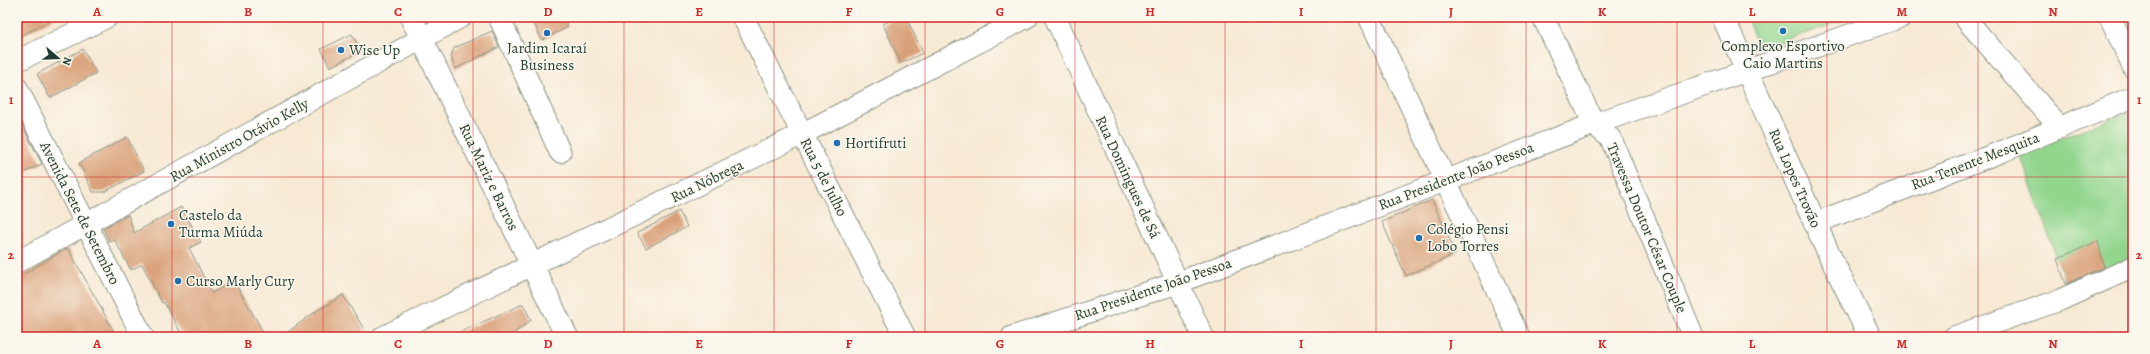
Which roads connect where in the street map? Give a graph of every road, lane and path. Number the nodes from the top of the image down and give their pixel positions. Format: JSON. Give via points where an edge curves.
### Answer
{"nodes":[{"id":1,"x":107,"y":17,"type":"edge"},
{"id":2,"x":410,"y":17,"type":"edge"},
{"id":3,"x":461,"y":17,"type":"edge"},
{"id":4,"x":499,"y":17,"type":"edge"},
{"id":5,"x":743,"y":17,"type":"edge"},
{"id":6,"x":1027,"y":17,"type":"edge"},
{"id":7,"x":1055,"y":17,"type":"edge"},
{"id":8,"x":1369,"y":17,"type":"edge"},
{"id":9,"x":1543,"y":17,"type":"edge"},
{"id":10,"x":1723,"y":17,"type":"edge"},
{"id":11,"x":1901,"y":17,"type":"edge"},
{"id":12,"x":1964,"y":17,"type":"edge"},
{"id":13,"x":2110,"y":17,"type":"edge"},
{"id":14,"x":422,"y":39,"type":"junction"},
{"id":15,"x":17,"y":61,"type":"edge"},
{"id":16,"x":2133,"y":67,"type":"edge"},
{"id":17,"x":1748,"y":71,"type":"junction"},
{"id":18,"x":17,"y":88,"type":"edge"},
{"id":19,"x":2133,"y":97,"type":"edge"},
{"id":20,"x":1594,"y":124,"type":"junction"},
{"id":21,"x":2060,"y":128,"type":"junction"},
{"id":22,"x":802,"y":134,"type":"junction"},
{"id":23,"x":560,"y":152,"type":"dead end"},
{"id":24,"x":1445,"y":179,"type":"junction"},
{"id":25,"x":1815,"y":223,"type":"junction"},
{"id":26,"x":87,"y":225,"type":"junction"},
{"id":27,"x":17,"y":262,"type":"edge"},
{"id":28,"x":533,"y":266,"type":"junction"},
{"id":29,"x":2133,"y":267,"type":"edge"},
{"id":30,"x":1177,"y":283,"type":"junction"},
{"id":31,"x":143,"y":337,"type":"edge"},
{"id":32,"x":383,"y":337,"type":"edge"},
{"id":33,"x":567,"y":337,"type":"edge"},
{"id":34,"x":905,"y":337,"type":"edge"},
{"id":35,"x":1012,"y":337,"type":"edge"},
{"id":36,"x":1203,"y":337,"type":"edge"},
{"id":37,"x":1519,"y":337,"type":"edge"},
{"id":38,"x":1693,"y":337,"type":"edge"},
{"id":39,"x":1870,"y":337,"type":"edge"},
{"id":40,"x":1954,"y":337,"type":"edge"}],
"edges":[{"from":1,"to":15,"type":"street"},
{"from":2,"to":14,"type":"main road","name":"Rua Mariz e Barros"},
{"from":3,"to":14,"type":"street","name":"Rua Ministro Otávio Kelly"},
{"from":4,"to":23,"type":"street"},
{"from":5,"to":22,"type":"street","name":"Rua 5 de Julho"},
{"from":6,"to":22,"type":"street","name":"Rua Nóbrega"},
{"from":7,"to":30,"type":"street","name":"Rua Domingues de Sá"},
{"from":8,"to":24,"type":"street"},
{"from":9,"to":20,"type":"street"},
{"from":10,"to":17,"type":"main road","name":"Rua Lopes Trovão"},
{"from":11,"to":17,"type":"street","name":"Rua Presidente João Pessoa"},
{"from":12,"to":21,"type":"street"},
{"from":13,"to":16,"type":"street"},
{"from":14,"to":26,"type":"street","name":"Rua Ministro Otávio Kelly"},
{"from":14,"to":28,"type":"main road","name":"Rua Mariz e Barros"},
{"from":17,"to":20,"type":"street","name":"Rua Presidente João Pessoa"},
{"from":17,"to":25,"type":"main road","name":"Rua Lopes Trovão"},
{"from":18,"to":26,"type":"street","name":"Avenida Sete de Setembro"},
{"from":19,"to":21,"type":"street","name":"Rua Tenente Mesquita"},
{"from":20,"to":24,"type":"street","name":"Rua Presidente João Pessoa"},
{"from":20,"to":38,"type":"street","name":"Travessa Doutor César Couple","via":[[1611,138]]},
{"from":21,"to":25,"type":"street","name":"Rua Tenente Mesquita"},
{"from":22,"to":28,"type":"street","name":"Rua Nóbrega"},
{"from":22,"to":34,"type":"street","name":"Rua 5 de Julho"},
{"from":24,"to":30,"type":"street","name":"Rua Presidente João Pessoa"},
{"from":24,"to":37,"type":"street"},
{"from":25,"to":39,"type":"main road","name":"Rua Lopes Trovão"},
{"from":26,"to":27,"type":"street","name":"Rua Ministro Otávio Kelly"},
{"from":26,"to":31,"type":"street","name":"Avenida Sete de Setembro"},
{"from":28,"to":32,"type":"street","name":"Rua Nóbrega"},
{"from":28,"to":33,"type":"main road","name":"Rua Mariz e Barros"},
{"from":29,"to":40,"type":"street","via":[[2060,300]]},
{"from":30,"to":35,"type":"street","name":"Rua Presidente João Pessoa"},
{"from":30,"to":36,"type":"street","name":"Rua Domingues de Sá"}]}
